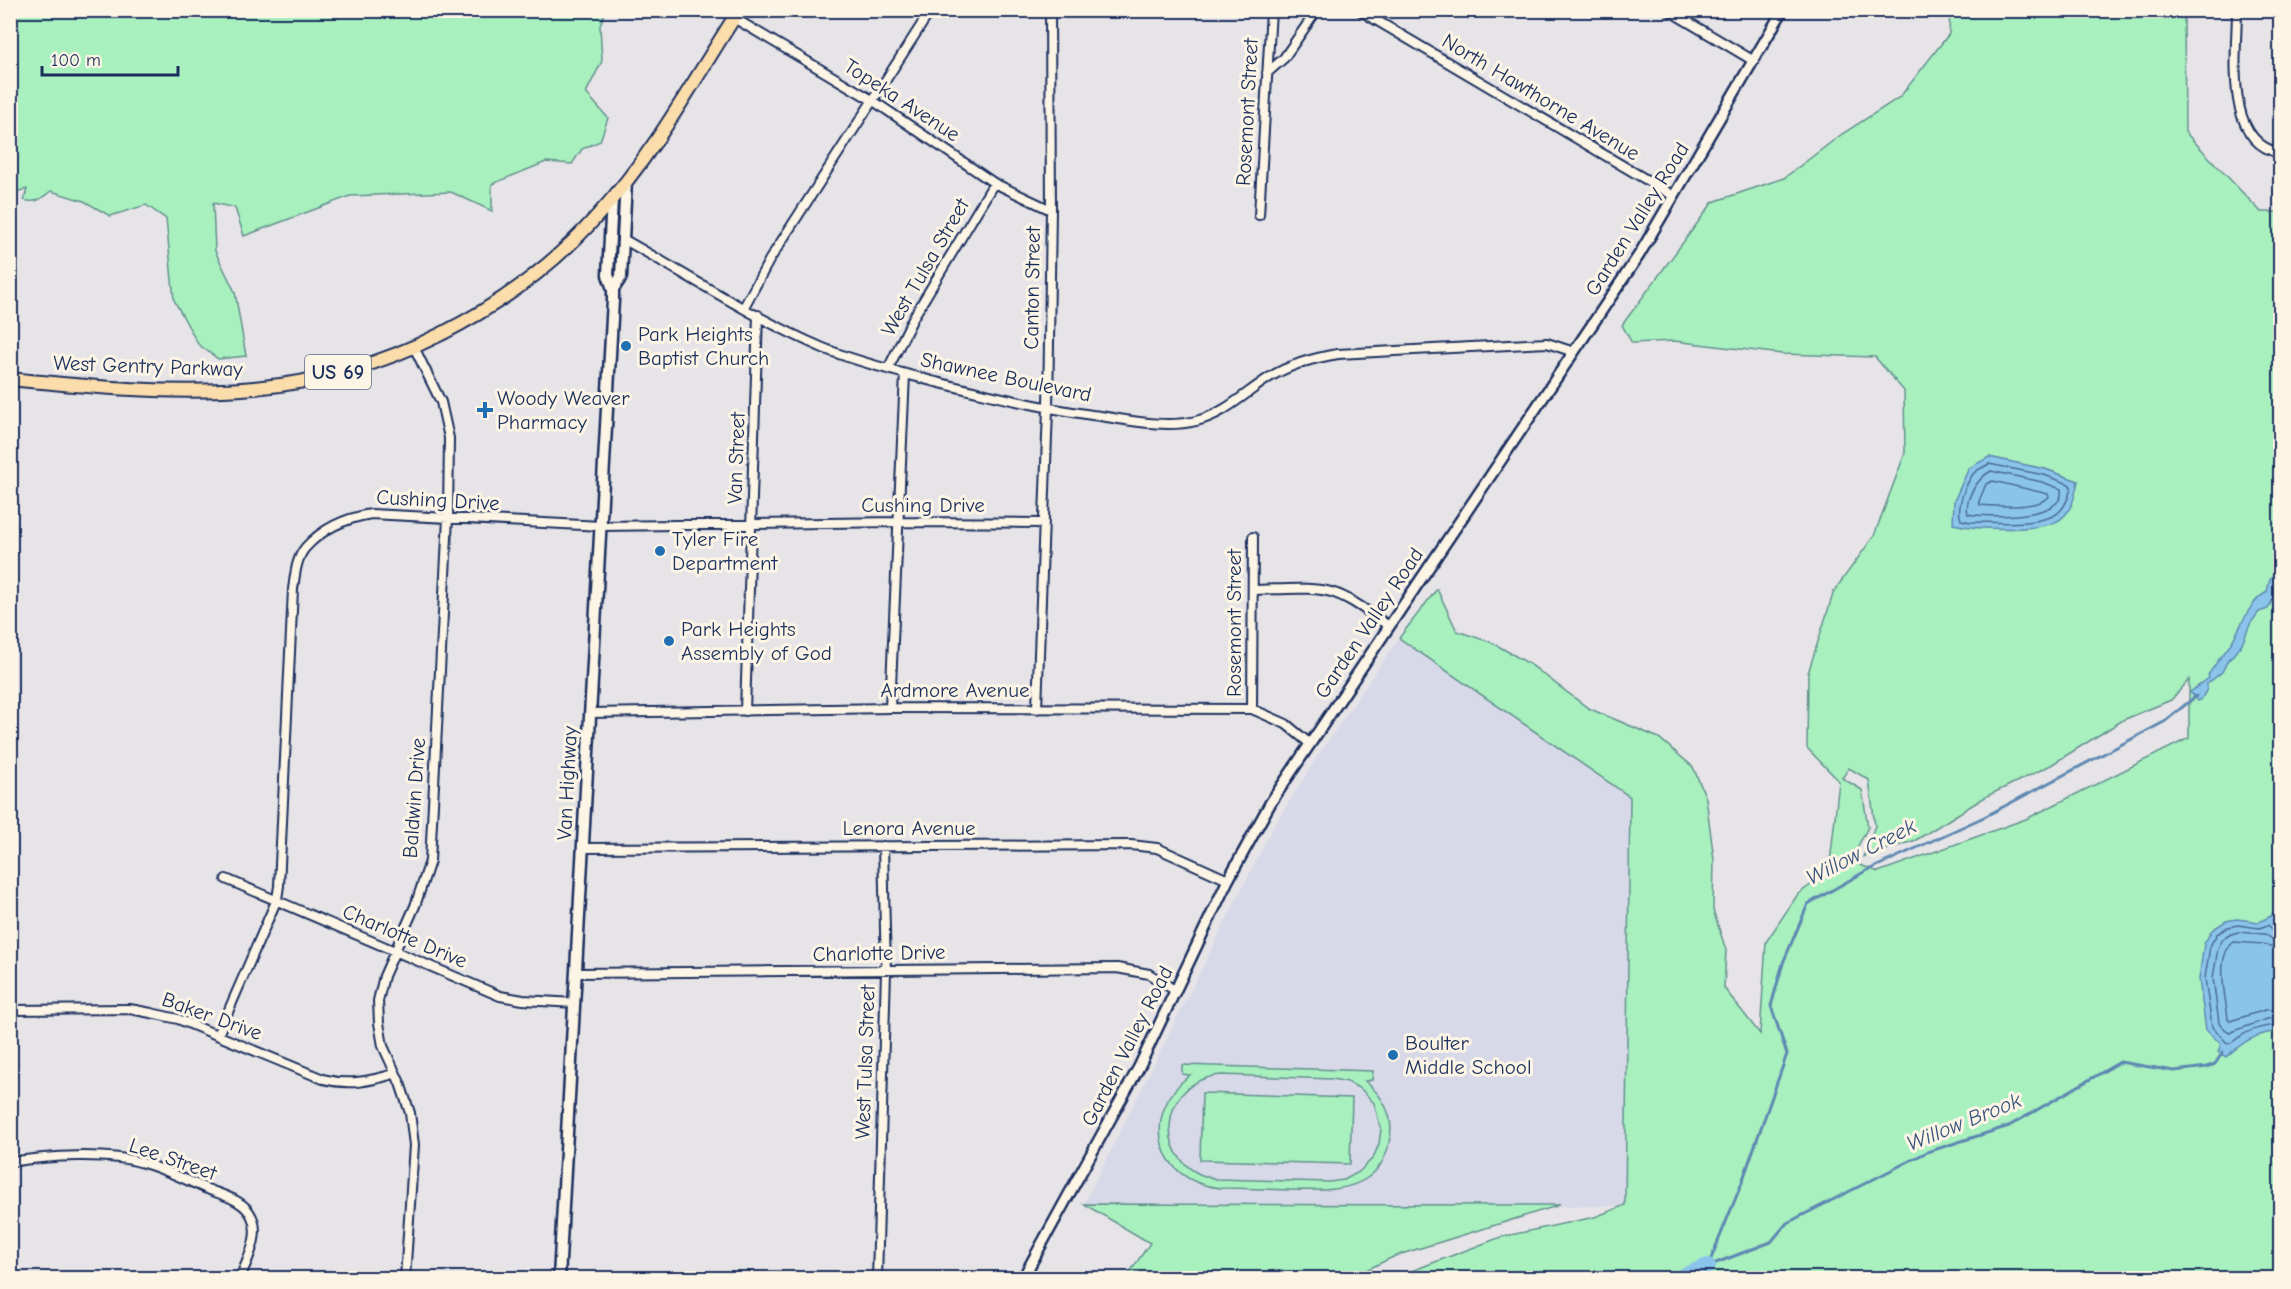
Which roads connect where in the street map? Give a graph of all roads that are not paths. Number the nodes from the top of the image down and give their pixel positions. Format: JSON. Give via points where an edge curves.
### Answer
{"nodes":[{"id":1,"x":931,"y":10,"type":"edge"},
{"id":2,"x":1050,"y":10,"type":"edge"},
{"id":3,"x":1271,"y":10,"type":"edge"},
{"id":4,"x":1317,"y":10,"type":"edge"},
{"id":5,"x":1359,"y":10,"type":"edge"},
{"id":6,"x":1668,"y":10,"type":"edge"},
{"id":7,"x":1783,"y":10,"type":"edge"},
{"id":8,"x":2238,"y":10,"type":"edge"},
{"id":9,"x":736,"y":14,"type":"edge"},
{"id":10,"x":1754,"y":61,"type":"junction"},
{"id":11,"x":1267,"y":73,"type":"junction"},
{"id":12,"x":872,"y":100,"type":"junction"},
{"id":13,"x":2280,"y":153,"type":"edge"},
{"id":14,"x":626,"y":182,"type":"junction"},
{"id":15,"x":994,"y":183,"type":"junction"},
{"id":16,"x":1674,"y":196,"type":"junction"},
{"id":17,"x":612,"y":199,"type":"junction"},
{"id":18,"x":1051,"y":210,"type":"junction"},
{"id":19,"x":1259,"y":215,"type":"dead end"},
{"id":20,"x":623,"y":239,"type":"junction"},
{"id":21,"x":613,"y":289,"type":"junction"},
{"id":22,"x":744,"y":307,"type":"junction"},
{"id":23,"x":758,"y":315,"type":"junction"},
{"id":24,"x":414,"y":347,"type":"junction"},
{"id":25,"x":1574,"y":352,"type":"junction"},
{"id":26,"x":888,"y":369,"type":"junction"},
{"id":27,"x":905,"y":374,"type":"junction"},
{"id":28,"x":10,"y":379,"type":"edge"},
{"id":29,"x":1048,"y":409,"type":"junction"},
{"id":30,"x":448,"y":518,"type":"junction"},
{"id":31,"x":898,"y":522,"type":"junction"},
{"id":32,"x":1044,"y":523,"type":"junction"},
{"id":33,"x":752,"y":524,"type":"junction"},
{"id":34,"x":601,"y":526,"type":"junction"},
{"id":35,"x":1253,"y":537,"type":"dead end"},
{"id":36,"x":1253,"y":591,"type":"junction"},
{"id":37,"x":1389,"y":626,"type":"junction"},
{"id":38,"x":890,"y":708,"type":"junction"},
{"id":39,"x":1038,"y":709,"type":"junction"},
{"id":40,"x":1252,"y":709,"type":"junction"},
{"id":41,"x":745,"y":711,"type":"junction"},
{"id":42,"x":590,"y":712,"type":"junction"},
{"id":43,"x":1309,"y":743,"type":"junction"},
{"id":44,"x":883,"y":846,"type":"junction"},
{"id":45,"x":583,"y":848,"type":"junction"},
{"id":46,"x":226,"y":879,"type":"dead end"},
{"id":47,"x":1228,"y":880,"type":"junction"},
{"id":48,"x":277,"y":899,"type":"junction"},
{"id":49,"x":395,"y":952,"type":"junction"},
{"id":50,"x":886,"y":971,"type":"junction"},
{"id":51,"x":577,"y":973,"type":"junction"},
{"id":52,"x":1176,"y":991,"type":"junction"},
{"id":53,"x":575,"y":1003,"type":"junction"},
{"id":54,"x":10,"y":1010,"type":"edge"},
{"id":55,"x":218,"y":1035,"type":"junction"},
{"id":56,"x":394,"y":1074,"type":"junction"},
{"id":57,"x":10,"y":1162,"type":"edge"},
{"id":58,"x":240,"y":1278,"type":"edge"},
{"id":59,"x":405,"y":1278,"type":"edge"},
{"id":60,"x":560,"y":1278,"type":"edge"},
{"id":61,"x":877,"y":1278,"type":"edge"},
{"id":62,"x":1023,"y":1278,"type":"edge"}],
"edges":[{"from":1,"to":12,"type":"street"},
{"from":2,"to":18,"type":"street","name":"Canton Street"},
{"from":3,"to":11,"type":"street","name":"Rosemont Street"},
{"from":4,"to":11,"type":"street","via":[[1284,58]]},
{"from":5,"to":16,"type":"street","name":"North Hawthorne Avenue"},
{"from":6,"to":10,"type":"street"},
{"from":7,"to":10,"type":"street","name":"Garden Valley Road"},
{"from":8,"to":13,"type":"street","via":[[2239,110],[2256,140]]},
{"from":9,"to":12,"type":"street","name":"Topeka Avenue"},
{"from":9,"to":14,"type":"main road","name":"West Gentry Parkway","number":"US 69"},
{"from":10,"to":16,"type":"street","name":"Garden Valley Road"},
{"from":11,"to":19,"type":"street","name":"Rosemont Street"},
{"from":12,"to":15,"type":"street","name":"Topeka Avenue"},
{"from":12,"to":22,"type":"street","via":[[770,259]]},
{"from":14,"to":17,"type":"main road","name":"West Gentry Parkway","number":"US 69"},
{"from":14,"to":20,"type":"main road","name":"Van Highway"},
{"from":15,"to":18,"type":"street","name":"Topeka Avenue"},
{"from":15,"to":26,"type":"street","name":"West Tulsa Street","via":[[913,318]]},
{"from":16,"to":25,"type":"street","name":"Garden Valley Road"},
{"from":17,"to":21,"type":"main road","name":"Van Highway","via":[[608,275]]},
{"from":17,"to":24,"type":"main road","name":"West Gentry Parkway","number":"US 69","via":[[567,247],[514,290],[481,313]]},
{"from":18,"to":29,"type":"street","name":"Canton Street"},
{"from":20,"to":21,"type":"main road","name":"Van Highway","via":[[621,277]]},
{"from":20,"to":22,"type":"street","name":"Shawnee Boulevard"},
{"from":21,"to":34,"type":"main road","name":"Van Highway"},
{"from":22,"to":23,"type":"street","name":"Shawnee Boulevard"},
{"from":23,"to":26,"type":"street","name":"Shawnee Boulevard","via":[[826,349]]},
{"from":23,"to":33,"type":"street","name":"Van Street"},
{"from":24,"to":28,"type":"main road","name":"West Gentry Parkway","number":"US 69","via":[[346,370],[257,388],[129,388]]},
{"from":24,"to":30,"type":"street","name":"Baldwin Drive","via":[[441,402],[446,425]]},
{"from":25,"to":29,"type":"street","name":"Shawnee Boulevard","via":[[1547,343],[1313,358],[1269,378],[1213,415],[1173,424]]},
{"from":25,"to":37,"type":"street","name":"Garden Valley Road"},
{"from":26,"to":27,"type":"street","name":"Shawnee Boulevard"},
{"from":27,"to":29,"type":"street","name":"Shawnee Boulevard"},
{"from":27,"to":31,"type":"street"},
{"from":29,"to":32,"type":"street","name":"Canton Street"},
{"from":30,"to":34,"type":"street","name":"Cushing Drive"},
{"from":30,"to":48,"type":"street","name":"Cushing Drive","via":[[370,514],[354,517],[336,524],[304,549],[293,589]]},
{"from":30,"to":49,"type":"street","name":"Baldwin Drive","via":[[430,861]]},
{"from":31,"to":32,"type":"street","name":"Cushing Drive"},
{"from":31,"to":33,"type":"street","name":"Cushing Drive"},
{"from":31,"to":38,"type":"street"},
{"from":32,"to":39,"type":"street","name":"Canton Street"},
{"from":33,"to":34,"type":"street","name":"Cushing Drive"},
{"from":33,"to":41,"type":"street","name":"Van Street"},
{"from":34,"to":42,"type":"main road","name":"Van Highway"},
{"from":35,"to":36,"type":"street","name":"Rosemont Street"},
{"from":36,"to":37,"type":"street","via":[[1336,593]]},
{"from":36,"to":40,"type":"street","name":"Rosemont Street"},
{"from":37,"to":43,"type":"street","name":"Garden Valley Road"},
{"from":38,"to":39,"type":"street","name":"Ardmore Avenue"},
{"from":38,"to":41,"type":"street","name":"Ardmore Avenue"},
{"from":39,"to":40,"type":"street","name":"Ardmore Avenue"},
{"from":40,"to":43,"type":"street","name":"Ardmore Avenue","via":[[1286,724]]},
{"from":41,"to":42,"type":"street","name":"Ardmore Avenue"},
{"from":42,"to":45,"type":"main road","name":"Van Highway"},
{"from":43,"to":47,"type":"street","name":"Garden Valley Road"},
{"from":44,"to":45,"type":"street","name":"Lenora Avenue"},
{"from":44,"to":47,"type":"street","name":"Lenora Avenue","via":[[1157,848]]},
{"from":44,"to":50,"type":"street","name":"West Tulsa Street"},
{"from":45,"to":51,"type":"main road","name":"Van Highway"},
{"from":46,"to":48,"type":"street","name":"Charlotte Drive"},
{"from":47,"to":52,"type":"street","name":"Garden Valley Road"},
{"from":48,"to":49,"type":"street","name":"Charlotte Drive"},
{"from":48,"to":55,"type":"street","name":"Cushing Drive"},
{"from":49,"to":53,"type":"street","name":"Charlotte Drive","via":[[500,996]]},
{"from":49,"to":56,"type":"street","name":"Baldwin Drive","via":[[378,1001],[383,1046]]},
{"from":50,"to":51,"type":"street","name":"Charlotte Drive"},
{"from":50,"to":52,"type":"street","name":"Charlotte Drive","via":[[1118,968],[1149,974]]},
{"from":50,"to":61,"type":"street","name":"West Tulsa Street"},
{"from":51,"to":53,"type":"main road","name":"Van Highway"},
{"from":52,"to":62,"type":"street","name":"Garden Valley Road","via":[[1122,1100]]},
{"from":53,"to":60,"type":"main road","name":"Van Highway"},
{"from":54,"to":55,"type":"street","name":"Baker Drive","via":[[130,1009],[178,1019]]},
{"from":55,"to":56,"type":"street","name":"Baker Drive","via":[[337,1083],[365,1082]]},
{"from":56,"to":59,"type":"street","name":"Baldwin Drive","via":[[410,1113],[414,1145]]},
{"from":57,"to":58,"type":"street","name":"Lee Street","via":[[116,1158],[143,1163],[235,1199],[252,1215],[255,1229]]}]}
